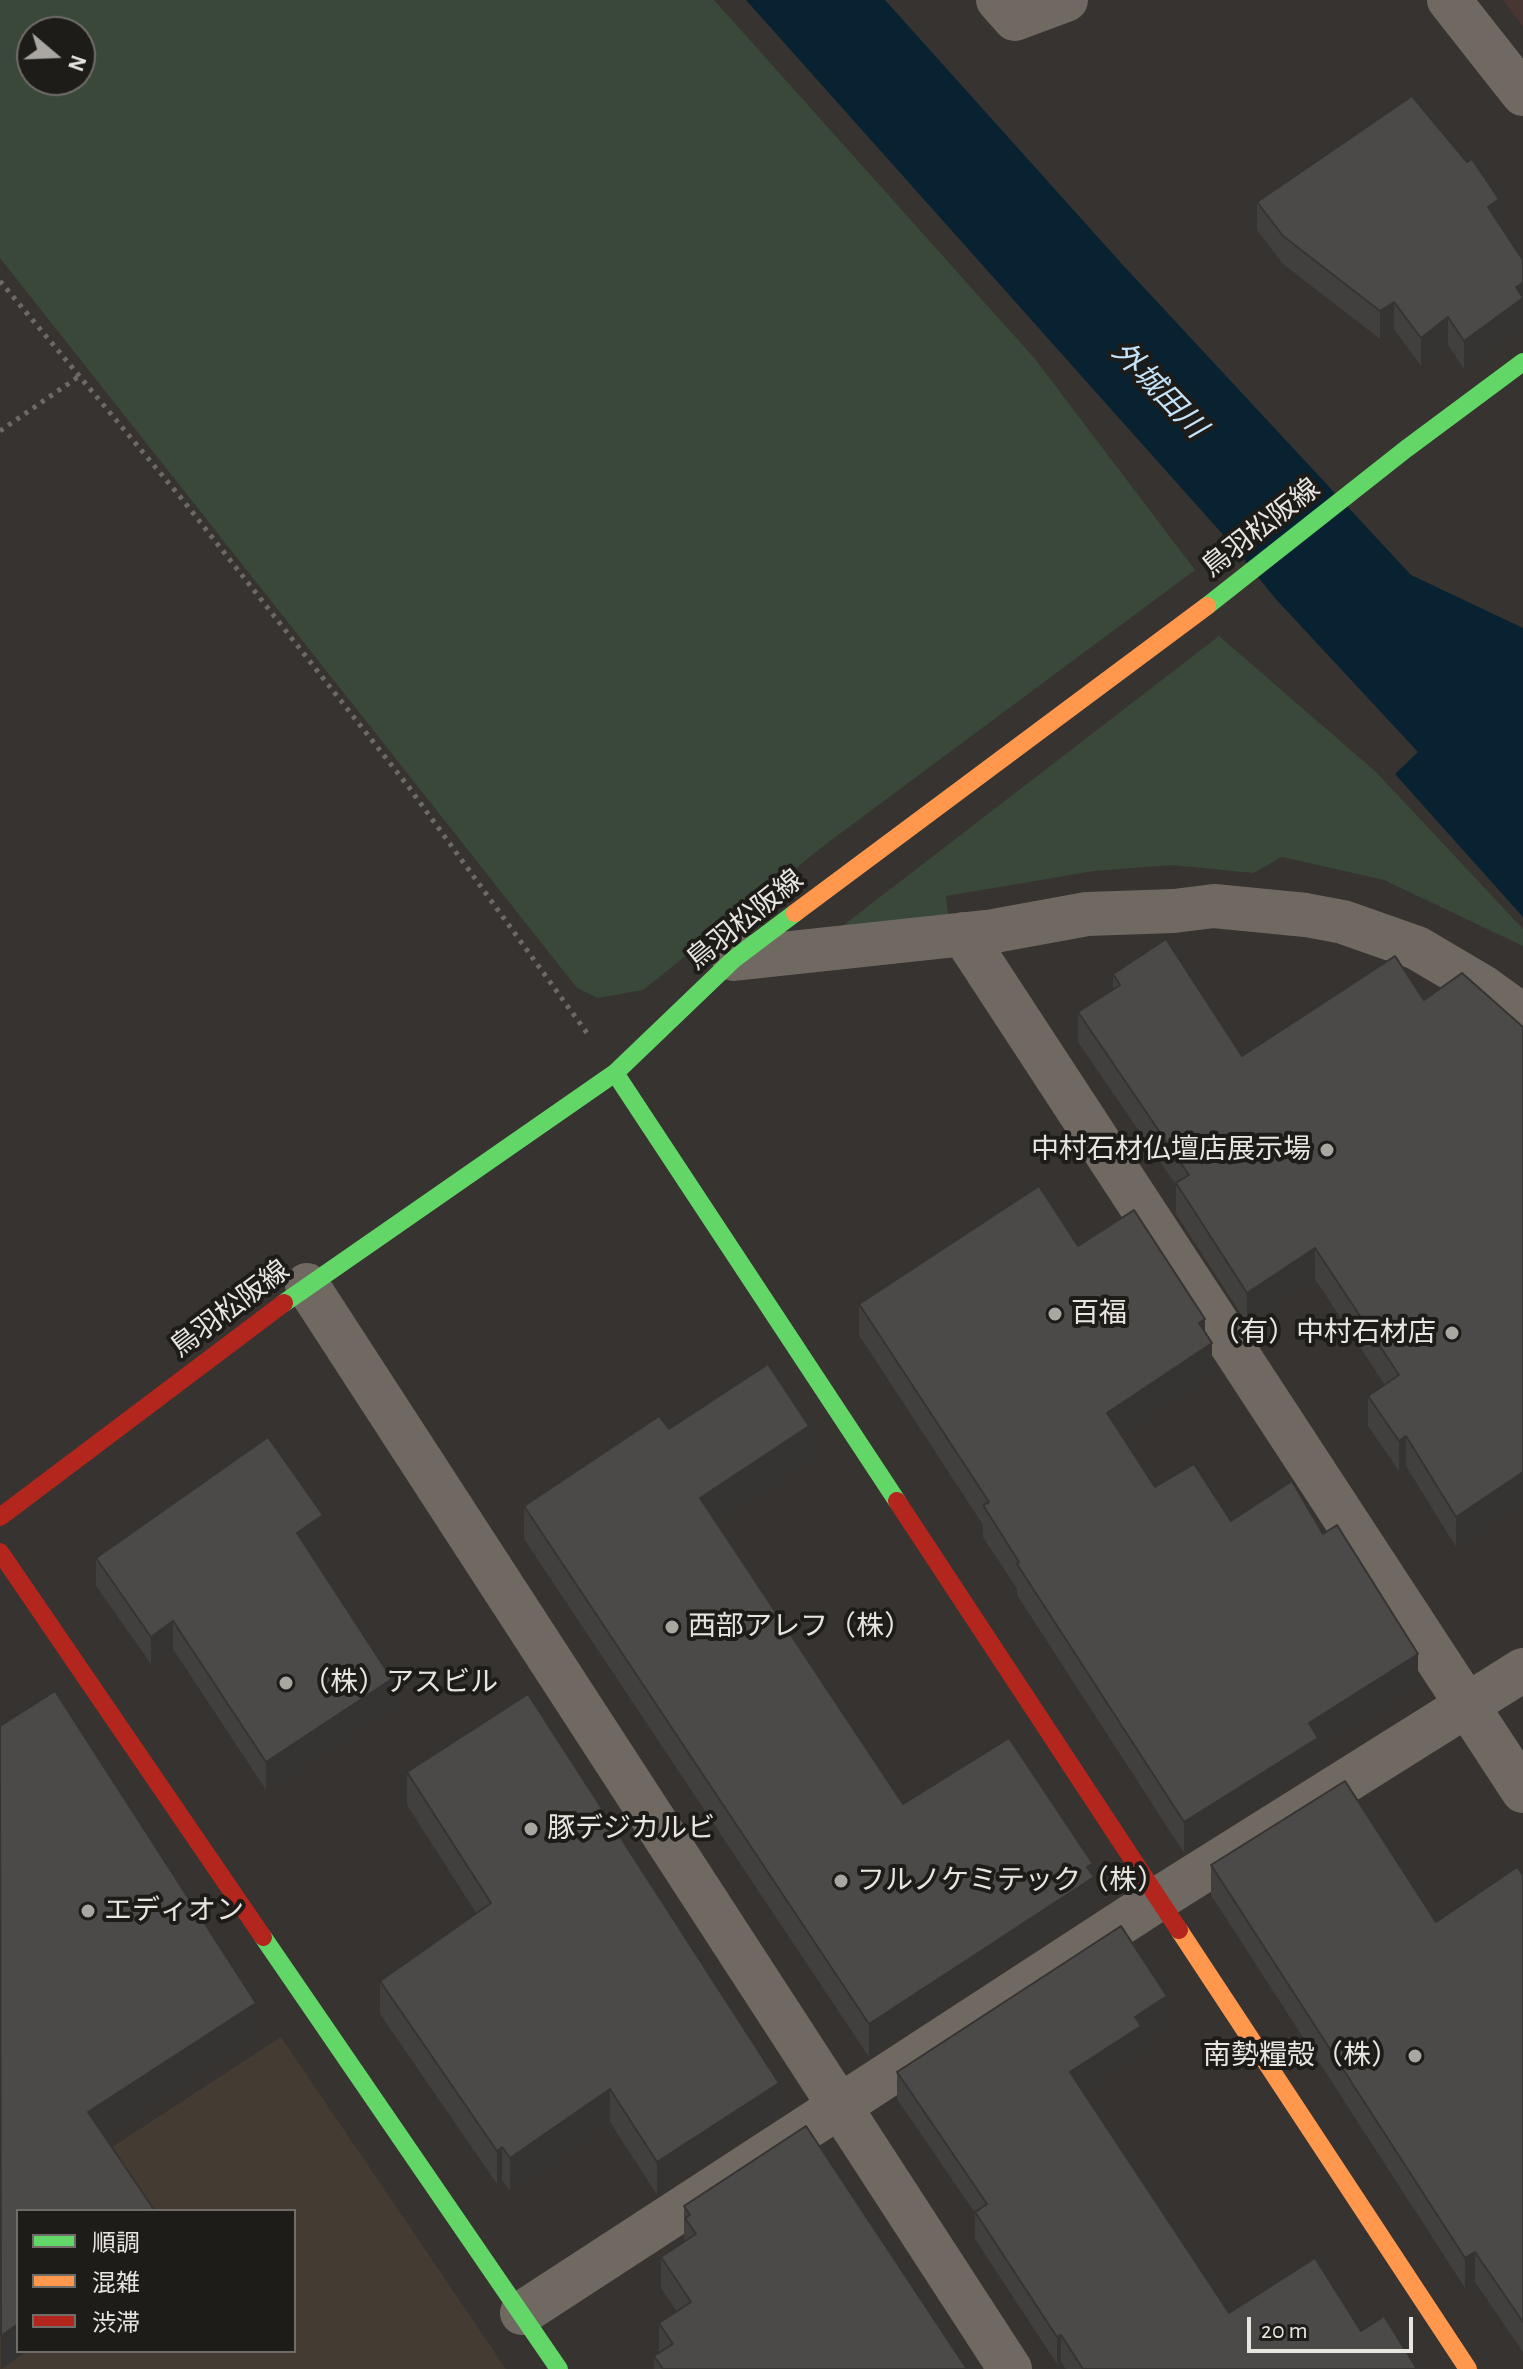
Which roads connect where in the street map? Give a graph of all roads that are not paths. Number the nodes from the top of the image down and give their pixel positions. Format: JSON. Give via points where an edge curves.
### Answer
{"nodes":[{"id":1,"x":998,"y":0,"type":"edge"},
{"id":2,"x":1066,"y":0,"type":"edge"},
{"id":3,"x":1449,"y":0,"type":"edge"},
{"id":4,"x":1523,"y":94,"type":"edge"},
{"id":5,"x":1523,"y":362,"type":"edge"},
{"id":6,"x":963,"y":934,"type":"junction"},
{"id":7,"x":734,"y":959,"type":"junction"},
{"id":8,"x":1523,"y":1016,"type":"edge"},
{"id":9,"x":615,"y":1073,"type":"junction"},
{"id":10,"x":307,"y":1285,"type":"junction"},
{"id":11,"x":0,"y":1517,"type":"edge"},
{"id":12,"x":0,"y":1552,"type":"edge"},
{"id":13,"x":1523,"y":1670,"type":"edge"},
{"id":14,"x":1468,"y":1706,"type":"junction"},
{"id":15,"x":1523,"y":1791,"type":"edge"},
{"id":16,"x":1158,"y":1899,"type":"junction"},
{"id":17,"x":840,"y":2108,"type":"junction"},
{"id":18,"x":522,"y":2313,"type":"junction"},
{"id":19,"x":559,"y":2369,"type":"edge"},
{"id":20,"x":1010,"y":2369,"type":"edge"},
{"id":21,"x":1468,"y":2369,"type":"edge"}],
"edges":[{"from":1,"to":2,"type":"street","via":[[1015,19]]},
{"from":3,"to":4,"type":"street"},
{"from":5,"to":7,"type":"street","name":"鳥羽松阪線"},
{"from":6,"to":7,"type":"street"},
{"from":6,"to":8,"type":"street","via":[[1087,914],[1214,906],[1306,915],[1417,948]]},
{"from":6,"to":14,"type":"street"},
{"from":7,"to":9,"type":"street","name":"鳥羽松阪線"},
{"from":9,"to":10,"type":"street","name":"鳥羽松阪線"},
{"from":9,"to":16,"type":"street"},
{"from":10,"to":11,"type":"street","name":"鳥羽松阪線"},
{"from":10,"to":17,"type":"street"},
{"from":12,"to":18,"type":"street"},
{"from":13,"to":14,"type":"street"},
{"from":14,"to":15,"type":"street"},
{"from":14,"to":16,"type":"street"},
{"from":16,"to":17,"type":"street"},
{"from":16,"to":21,"type":"street"},
{"from":17,"to":18,"type":"street"},
{"from":17,"to":20,"type":"street"},
{"from":18,"to":19,"type":"street"}]}
